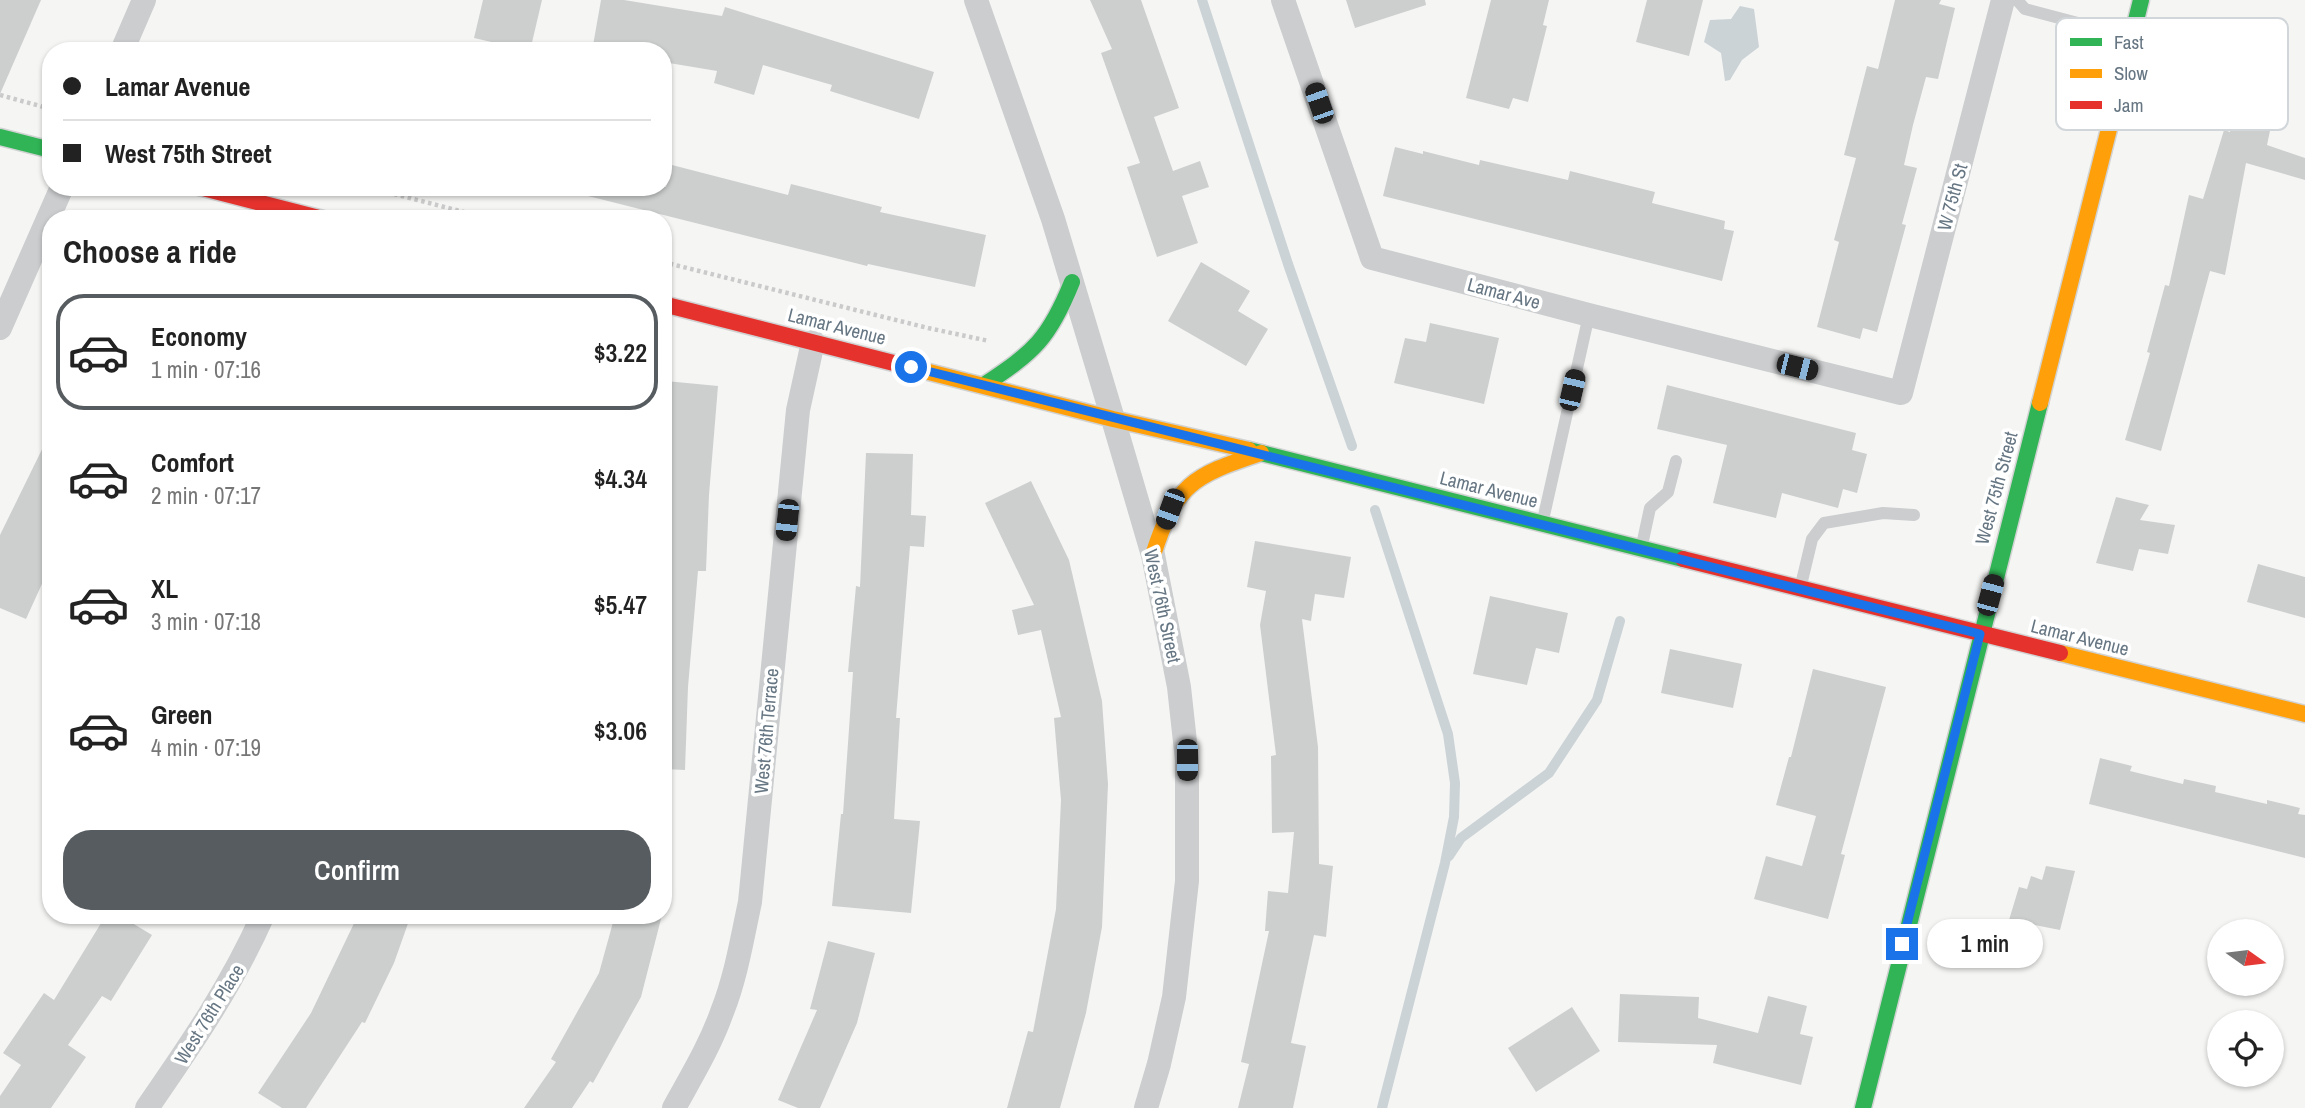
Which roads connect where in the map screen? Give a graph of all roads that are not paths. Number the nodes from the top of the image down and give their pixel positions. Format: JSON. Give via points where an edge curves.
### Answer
{"nodes":[{"id":1,"x":144,"y":0,"type":"edge"},
{"id":2,"x":954,"y":0,"type":"edge"},
{"id":3,"x":1283,"y":0,"type":"edge"},
{"id":4,"x":2003,"y":0,"type":"edge"},
{"id":5,"x":2017,"y":0,"type":"edge"},
{"id":6,"x":2140,"y":0,"type":"edge"},
{"id":7,"x":979,"y":9,"type":"edge"},
{"id":8,"x":2059,"y":18,"type":"edge"},
{"id":9,"x":2136,"y":18,"type":"edge"},
{"id":10,"x":126,"y":42,"type":"edge"},
{"id":11,"x":2108,"y":130,"type":"edge"},
{"id":12,"x":0,"y":137,"type":"edge"},
{"id":13,"x":42,"y":148,"type":"edge"},
{"id":14,"x":234,"y":196,"type":"edge"},
{"id":15,"x":288,"y":210,"type":"edge"},
{"id":16,"x":42,"y":232,"type":"edge"},
{"id":17,"x":1072,"y":282,"type":"junction"},
{"id":18,"x":672,"y":306,"type":"edge"},
{"id":19,"x":1589,"y":315,"type":"junction"},
{"id":20,"x":0,"y":328,"type":"edge"},
{"id":21,"x":813,"y":342,"type":"junction"},
{"id":22,"x":984,"y":385,"type":"junction"},
{"id":23,"x":1901,"y":393,"type":"joint"},
{"id":24,"x":1113,"y":419,"type":"junction"},
{"id":25,"x":1261,"y":453,"type":"junction"},
{"id":26,"x":1676,"y":461,"type":"dead end"},
{"id":27,"x":1913,"y":515,"type":"dead end"},
{"id":28,"x":1542,"y":524,"type":"junction"},
{"id":29,"x":1642,"y":549,"type":"junction"},
{"id":30,"x":1153,"y":555,"type":"junction"},
{"id":31,"x":1800,"y":589,"type":"junction"},
{"id":32,"x":1980,"y":634,"type":"junction"},
{"id":33,"x":2305,"y":714,"type":"edge"},
{"id":34,"x":259,"y":924,"type":"edge"},
{"id":35,"x":147,"y":1108,"type":"edge"},
{"id":36,"x":674,"y":1108,"type":"edge"},
{"id":37,"x":1146,"y":1108,"type":"edge"},
{"id":38,"x":1863,"y":1108,"type":"edge"}],
"edges":[{"from":1,"to":10,"type":"street"},
{"from":2,"to":7,"type":"street"},
{"from":3,"to":19,"type":"street","name":"Lamar Ave","via":[[1372,258]]},
{"from":4,"to":23,"type":"street","name":"W 75th St"},
{"from":5,"to":8,"type":"lane","via":[[2025,9]]},
{"from":6,"to":9,"type":"street","name":"West 75th Street"},
{"from":7,"to":17,"type":"street","name":"West 76th Street"},
{"from":11,"to":32,"type":"street","name":"West 75th Street"},
{"from":12,"to":13,"type":"street"},
{"from":14,"to":15,"type":"street"},
{"from":16,"to":20,"type":"street"},
{"from":17,"to":22,"type":"street","via":[[1056,320],[1034,347]]},
{"from":17,"to":24,"type":"street","name":"West 76th Street"},
{"from":18,"to":21,"type":"street","name":"Lamar Avenue"},
{"from":19,"to":23,"type":"street","name":"Lamar Ave"},
{"from":19,"to":28,"type":"lane"},
{"from":21,"to":22,"type":"street","name":"Lamar Avenue"},
{"from":21,"to":36,"type":"street","name":"West 76th Terrace","via":[[798,410],[750,902],[722,1013]]},
{"from":22,"to":24,"type":"street","name":"Lamar Avenue"},
{"from":24,"to":25,"type":"street","name":"Lamar Avenue"},
{"from":24,"to":30,"type":"street","name":"West 76th Street"},
{"from":25,"to":28,"type":"street","name":"Lamar Avenue"},
{"from":25,"to":30,"type":"street","via":[[1207,472],[1187,487],[1170,509]]},
{"from":26,"to":29,"type":"lane","via":[[1668,492],[1650,508]]},
{"from":27,"to":31,"type":"lane","via":[[1883,513],[1824,523],[1812,539]]},
{"from":28,"to":29,"type":"street","name":"Lamar Avenue"},
{"from":29,"to":31,"type":"street","name":"Lamar Avenue"},
{"from":30,"to":37,"type":"street","name":"West 76th Street","via":[[1180,687],[1186,747],[1187,881],[1174,997]]},
{"from":31,"to":32,"type":"street","name":"Lamar Avenue"},
{"from":32,"to":33,"type":"street","name":"Lamar Avenue"},
{"from":32,"to":38,"type":"street","name":"West 75th Street"},
{"from":34,"to":35,"type":"street","name":"West 76th Place","via":[[205,1025]]}]}
